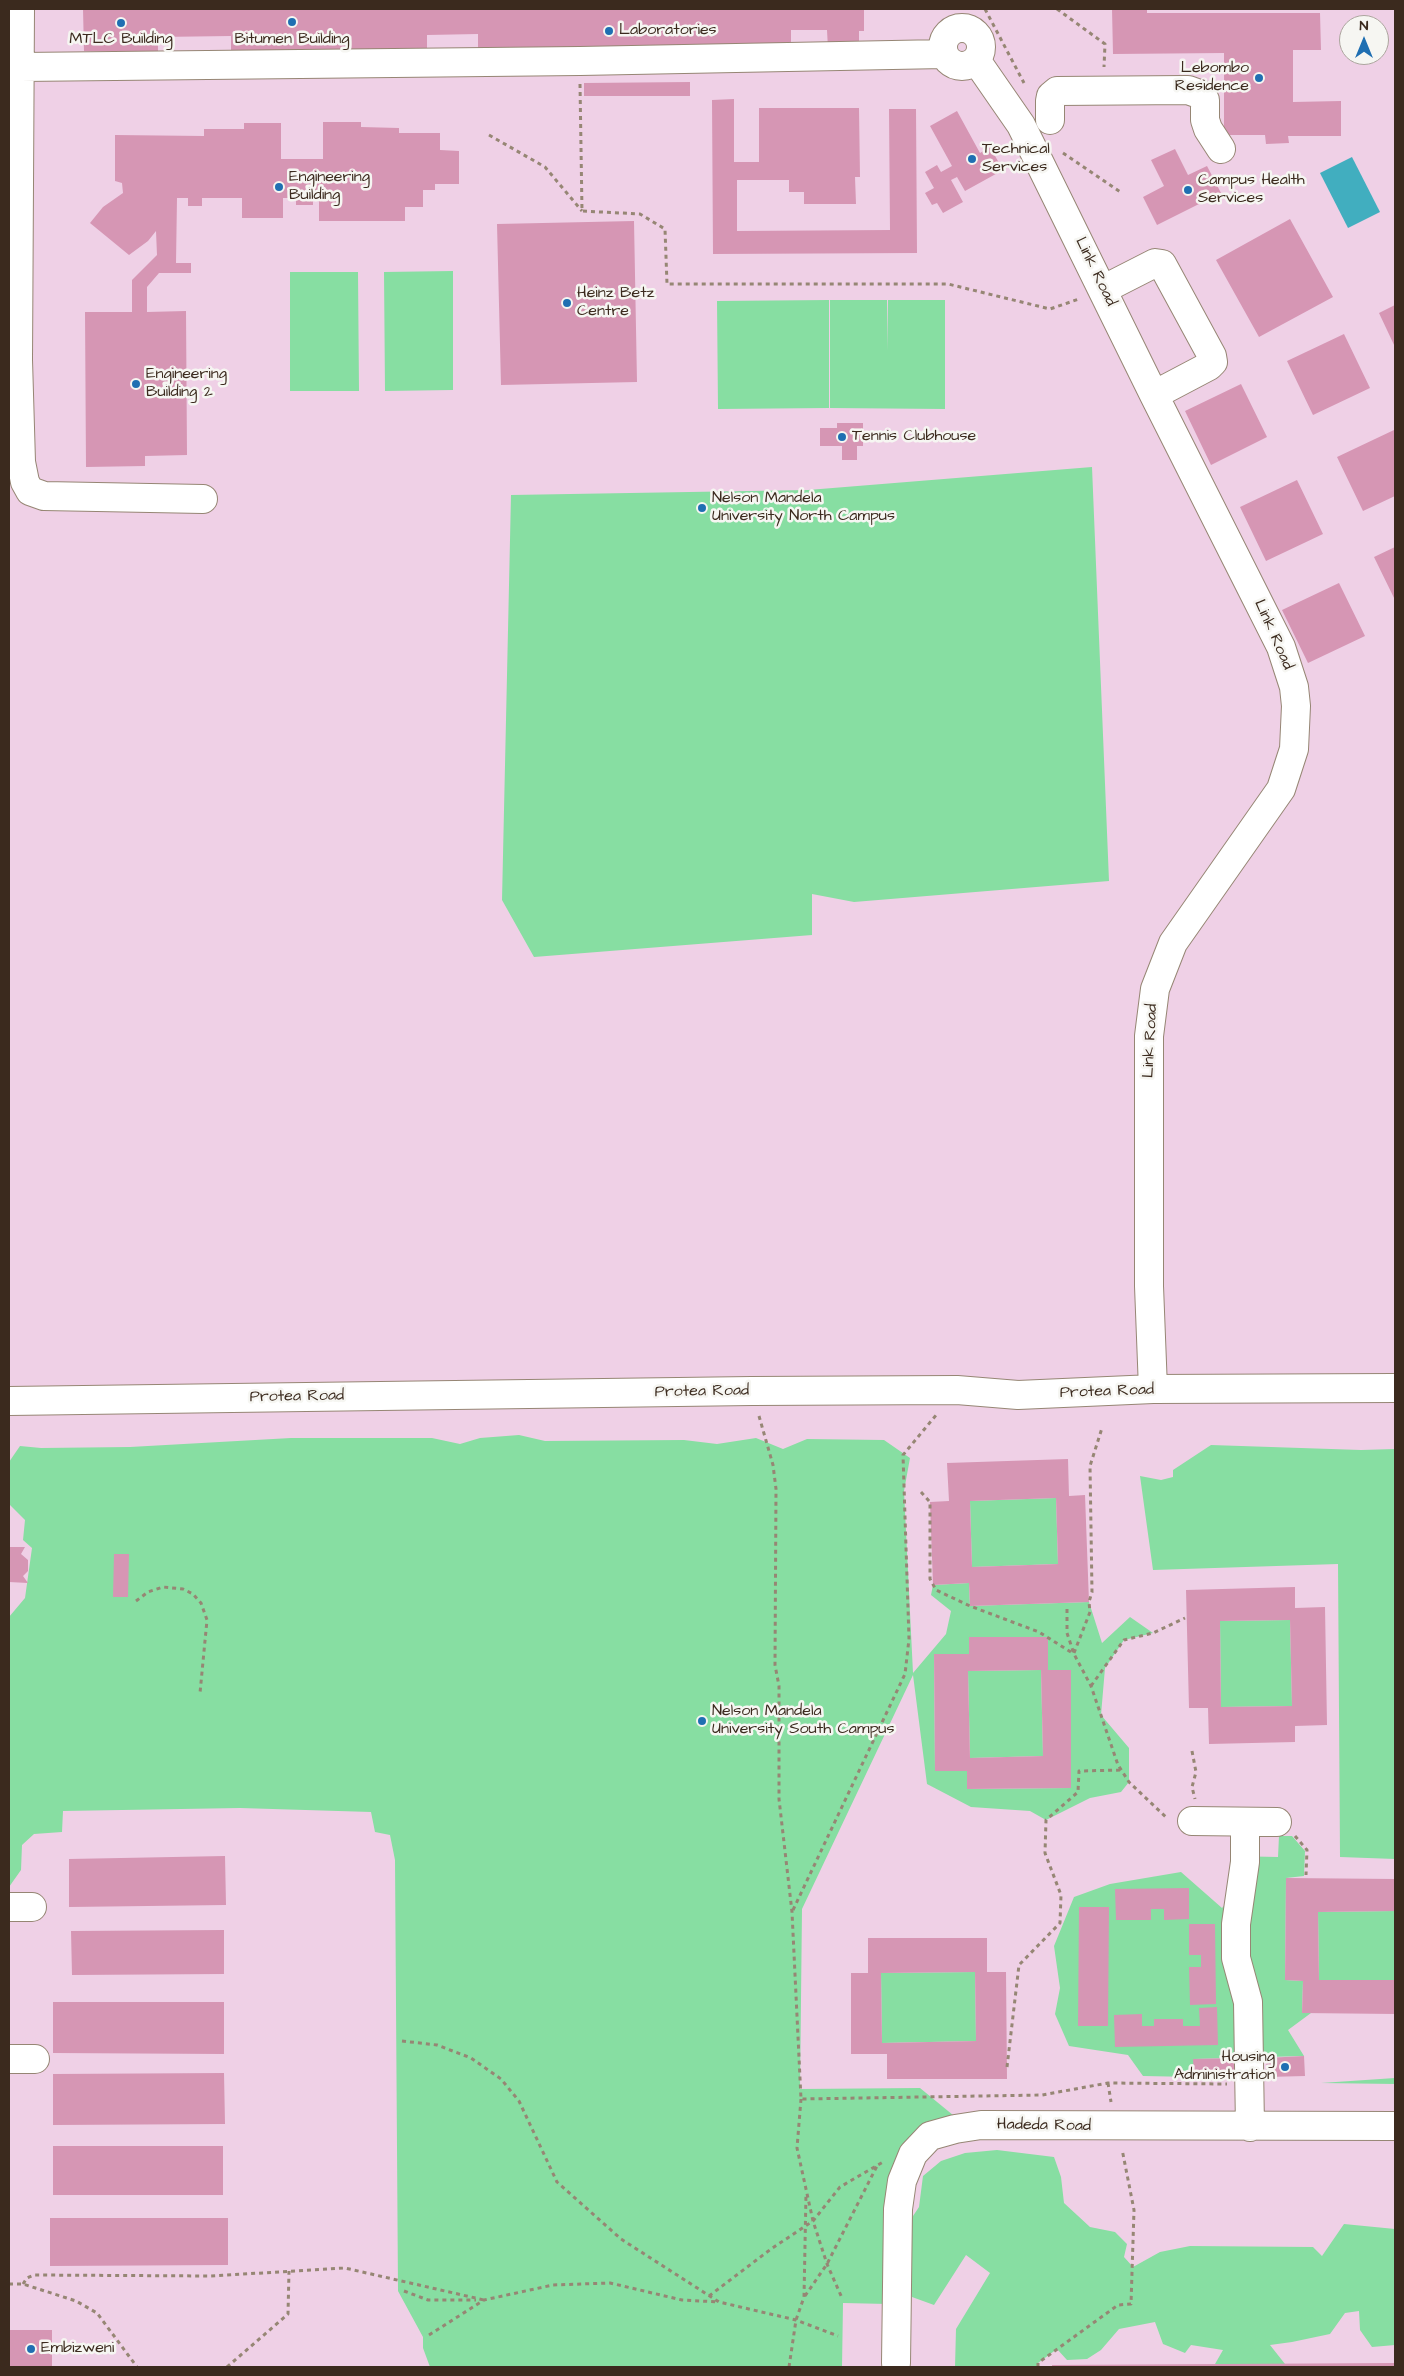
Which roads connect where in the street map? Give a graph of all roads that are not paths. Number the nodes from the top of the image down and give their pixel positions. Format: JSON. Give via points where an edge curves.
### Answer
{"nodes":[{"id":1,"x":20,"y":9,"type":"edge"},
{"id":2,"x":955,"y":19,"type":"edge"},
{"id":3,"x":944,"y":54,"type":"junction"},
{"id":4,"x":976,"y":60,"type":"junction"},
{"id":5,"x":21,"y":67,"type":"junction"},
{"id":6,"x":1050,"y":120,"type":"dead end"},
{"id":7,"x":1221,"y":149,"type":"dead end"},
{"id":8,"x":1104,"y":290,"type":"junction"},
{"id":9,"x":1154,"y":395,"type":"junction"},
{"id":10,"x":203,"y":499,"type":"dead end"},
{"id":11,"x":1395,"y":1388,"type":"edge"},
{"id":12,"x":1153,"y":1389,"type":"junction"},
{"id":13,"x":9,"y":1401,"type":"edge"},
{"id":14,"x":1197,"y":1821,"type":"road end"},
{"id":15,"x":1245,"y":1822,"type":"junction"},
{"id":16,"x":1277,"y":1822,"type":"road end"},
{"id":17,"x":1395,"y":2126,"type":"edge"},
{"id":18,"x":1250,"y":2127,"type":"junction"},
{"id":19,"x":896,"y":2363,"type":"dead end"}],
"edges":[{"from":1,"to":5,"type":"lane"},
{"from":2,"to":3,"type":"lane","via":[[943,42]]},
{"from":2,"to":4,"type":"lane","via":[[978,36],[981,48]]},
{"from":3,"to":4,"type":"lane","via":[[959,65]]},
{"from":3,"to":5,"type":"lane"},
{"from":4,"to":8,"type":"lane","name":"Link Road","via":[[1021,125]]},
{"from":5,"to":10,"type":"lane","via":[[18,360],[21,462],[25,482],[30,491],[44,496]]},
{"from":6,"to":7,"type":"lane","via":[[1051,96],[1057,91],[1188,90],[1202,95],[1205,100],[1205,120]]},
{"from":8,"to":9,"type":"lane","name":"Link Road"},
{"from":8,"to":9,"type":"lane","via":[[1155,264],[1162,264],[1212,356],[1213,362],[1209,366]]},
{"from":9,"to":12,"type":"lane","name":"Link Road","via":[[1281,647],[1294,686],[1296,729],[1294,749],[1281,789],[1173,943],[1155,989],[1149,1036],[1149,1286]]},
{"from":11,"to":12,"type":"lane","name":"Protea Road"},
{"from":12,"to":13,"type":"lane","name":"Protea Road","via":[[1018,1395],[957,1390],[752,1391]]},
{"from":14,"to":15,"type":"lane"},
{"from":15,"to":16,"type":"lane"},
{"from":15,"to":18,"type":"lane","via":[[1245,1862],[1236,1924],[1236,1958],[1248,2002]]},
{"from":17,"to":18,"type":"lane","name":"Hadeda Road"},
{"from":18,"to":19,"type":"lane","name":"Hadeda Road","via":[[981,2125],[930,2136],[913,2154],[902,2180],[898,2209]]}]}
